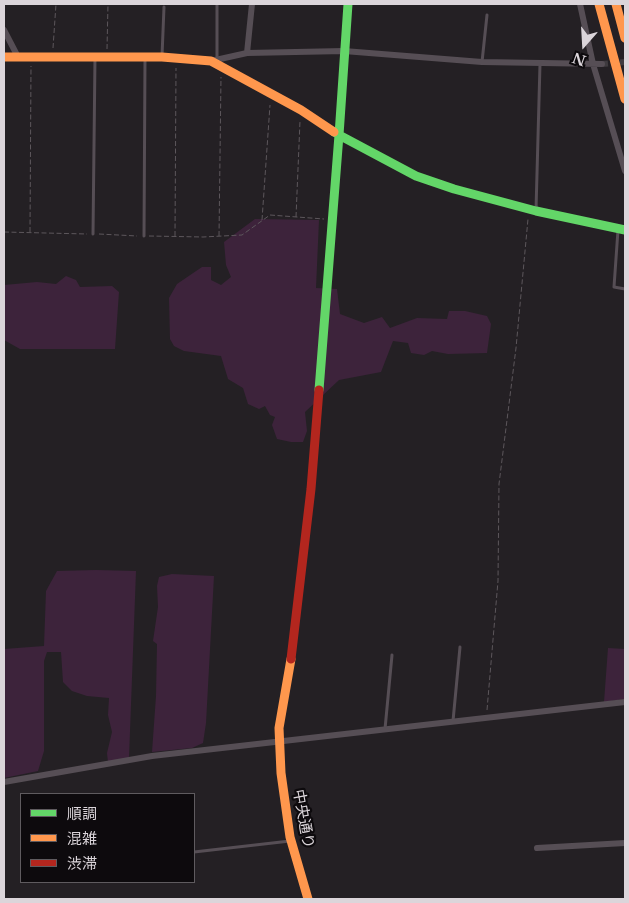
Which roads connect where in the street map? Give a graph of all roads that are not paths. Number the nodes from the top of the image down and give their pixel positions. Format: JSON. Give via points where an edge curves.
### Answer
{"nodes":[{"id":1,"x":216,"y":4,"type":"edge"},
{"id":2,"x":252,"y":4,"type":"edge"},
{"id":3,"x":348,"y":4,"type":"edge"},
{"id":4,"x":580,"y":4,"type":"edge"},
{"id":5,"x":599,"y":4,"type":"edge"},
{"id":6,"x":616,"y":4,"type":"edge"},
{"id":7,"x":164,"y":7,"type":"dead end"},
{"id":8,"x":487,"y":15,"type":"dead end"},
{"id":9,"x":4,"y":30,"type":"edge"},
{"id":10,"x":625,"y":38,"type":"edge"},
{"id":11,"x":344,"y":51,"type":"junction"},
{"id":12,"x":247,"y":53,"type":"junction"},
{"id":13,"x":145,"y":56,"type":"junction"},
{"id":14,"x":4,"y":57,"type":"edge"},
{"id":15,"x":18,"y":57,"type":"junction"},
{"id":16,"x":96,"y":57,"type":"junction"},
{"id":17,"x":162,"y":57,"type":"junction"},
{"id":18,"x":217,"y":62,"type":"junction"},
{"id":19,"x":482,"y":62,"type":"junction"},
{"id":20,"x":540,"y":63,"type":"junction"},
{"id":21,"x":593,"y":64,"type":"junction"},
{"id":22,"x":602,"y":64,"type":"tunnel mouth"},
{"id":23,"x":625,"y":99,"type":"edge"},
{"id":24,"x":338,"y":135,"type":"junction"},
{"id":25,"x":625,"y":171,"type":"edge"},
{"id":26,"x":532,"y":210,"type":"junction"},
{"id":27,"x":622,"y":230,"type":"edge"},
{"id":28,"x":93,"y":234,"type":"road end"},
{"id":29,"x":144,"y":236,"type":"road end"},
{"id":30,"x":625,"y":289,"type":"edge"},
{"id":31,"x":460,"y":647,"type":"dead end"},
{"id":32,"x":392,"y":655,"type":"dead end"},
{"id":33,"x":625,"y":702,"type":"edge"},
{"id":34,"x":453,"y":722,"type":"junction"},
{"id":35,"x":385,"y":730,"type":"junction"},
{"id":36,"x":279,"y":742,"type":"junction"},
{"id":37,"x":4,"y":782,"type":"edge"},
{"id":38,"x":291,"y":841,"type":"junction"},
{"id":39,"x":625,"y":843,"type":"edge"},
{"id":40,"x":537,"y":848,"type":"dead end"},
{"id":41,"x":195,"y":852,"type":"edge"},
{"id":42,"x":308,"y":899,"type":"edge"}],
"edges":[{"from":1,"to":18,"type":"lane"},
{"from":2,"to":12,"type":"street"},
{"from":3,"to":11,"type":"main road","name":"中央通り"},
{"from":4,"to":21,"type":"street"},
{"from":5,"to":23,"type":"main road"},
{"from":6,"to":10,"type":"main road"},
{"from":7,"to":17,"type":"lane"},
{"from":8,"to":19,"type":"lane"},
{"from":9,"to":15,"type":"street"},
{"from":11,"to":12,"type":"street"},
{"from":11,"to":19,"type":"street"},
{"from":11,"to":24,"type":"main road","name":"中央通り"},
{"from":12,"to":18,"type":"street"},
{"from":13,"to":16,"type":"main road"},
{"from":13,"to":17,"type":"main road"},
{"from":13,"to":29,"type":"lane"},
{"from":14,"to":15,"type":"main road"},
{"from":15,"to":16,"type":"main road"},
{"from":16,"to":28,"type":"lane"},
{"from":17,"to":18,"type":"main road"},
{"from":18,"to":24,"type":"main road"},
{"from":19,"to":20,"type":"street"},
{"from":20,"to":21,"type":"street"},
{"from":20,"to":26,"type":"lane"},
{"from":21,"to":22,"type":"street"},
{"from":21,"to":25,"type":"street"},
{"from":24,"to":26,"type":"main road","via":[[416,176]]},
{"from":24,"to":36,"type":"main road","name":"中央通り","via":[[311,488]]},
{"from":26,"to":27,"type":"main road"},
{"from":27,"to":30,"type":"lane","via":[[614,287]]},
{"from":31,"to":34,"type":"lane"},
{"from":32,"to":35,"type":"lane"},
{"from":33,"to":34,"type":"street"},
{"from":34,"to":35,"type":"street"},
{"from":35,"to":36,"type":"street"},
{"from":36,"to":37,"type":"street","via":[[152,756]]},
{"from":36,"to":38,"type":"main road","name":"中央通り"},
{"from":38,"to":41,"type":"lane"},
{"from":38,"to":42,"type":"main road","name":"中央通り"},
{"from":39,"to":40,"type":"street"}]}
